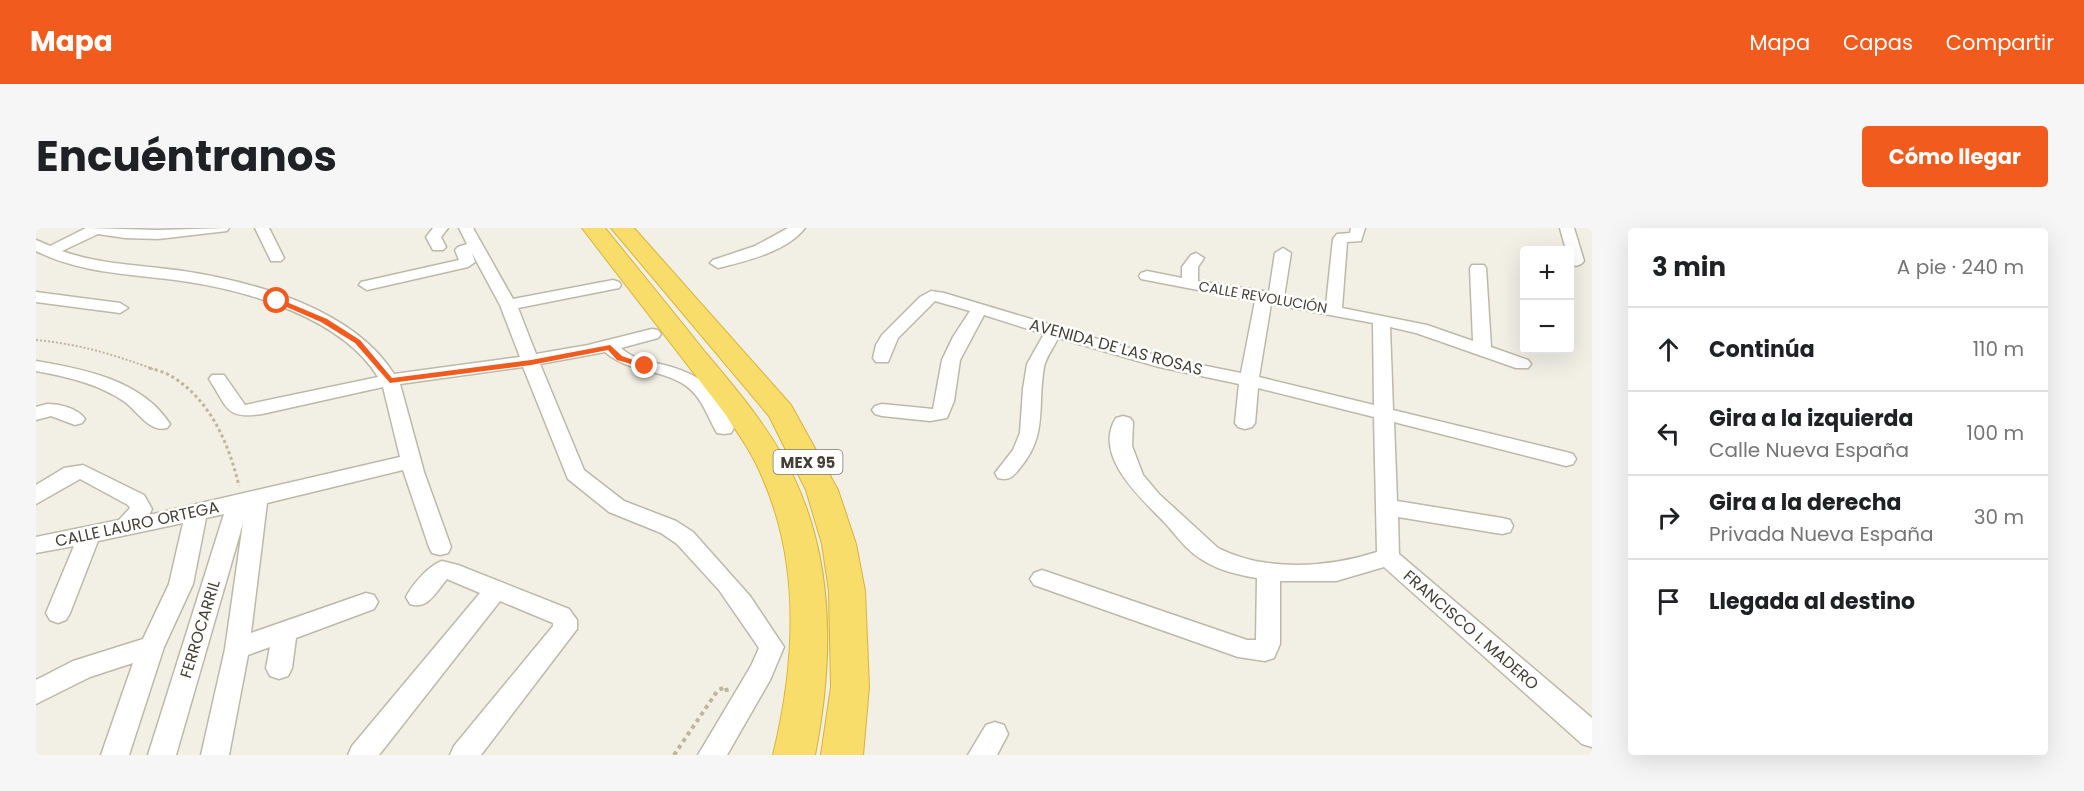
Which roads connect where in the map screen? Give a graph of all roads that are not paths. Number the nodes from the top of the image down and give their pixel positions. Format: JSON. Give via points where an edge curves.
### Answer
{"nodes":[{"id":1,"x":222,"y":228,"type":"edge"},
{"id":2,"x":262,"y":228,"type":"edge"},
{"id":3,"x":441,"y":228,"type":"edge"},
{"id":4,"x":466,"y":228,"type":"edge"},
{"id":5,"x":593,"y":228,"type":"edge"},
{"id":6,"x":622,"y":228,"type":"edge"},
{"id":7,"x":798,"y":228,"type":"edge"},
{"id":8,"x":1358,"y":228,"type":"edge"},
{"id":9,"x":1567,"y":228,"type":"edge"},
{"id":10,"x":95,"y":229,"type":"edge"},
{"id":11,"x":476,"y":247,"type":"junction"},
{"id":12,"x":42,"y":248,"type":"edge"},
{"id":13,"x":438,"y":248,"type":"dead end"},
{"id":14,"x":1283,"y":253,"type":"dead end"},
{"id":15,"x":276,"y":258,"type":"dead end"},
{"id":16,"x":1196,"y":258,"type":"dead end"},
{"id":17,"x":1576,"y":261,"type":"dead end"},
{"id":18,"x":718,"y":262,"type":"dead end"},
{"id":19,"x":1478,"y":268,"type":"dead end"},
{"id":20,"x":1147,"y":276,"type":"dead end"},
{"id":21,"x":367,"y":285,"type":"dead end"},
{"id":22,"x":614,"y":285,"type":"dead end"},
{"id":23,"x":1191,"y":285,"type":"junction"},
{"id":24,"x":36,"y":297,"type":"edge"},
{"id":25,"x":1270,"y":297,"type":"junction"},
{"id":26,"x":508,"y":305,"type":"junction"},
{"id":27,"x":120,"y":308,"type":"dead end"},
{"id":28,"x":980,"y":309,"type":"junction"},
{"id":29,"x":1334,"y":310,"type":"junction"},
{"id":30,"x":1381,"y":320,"type":"junction"},
{"id":31,"x":1053,"y":332,"type":"junction"},
{"id":32,"x":652,"y":334,"type":"dead end"},
{"id":33,"x":610,"y":347,"type":"junction"},
{"id":34,"x":1482,"y":349,"type":"junction"},
{"id":35,"x":882,"y":358,"type":"dead end"},
{"id":36,"x":531,"y":362,"type":"junction"},
{"id":37,"x":1522,"y":364,"type":"dead end"},
{"id":38,"x":36,"y":366,"type":"edge"},
{"id":39,"x":218,"y":379,"type":"dead end"},
{"id":40,"x":1249,"y":380,"type":"junction"},
{"id":41,"x":390,"y":381,"type":"junction"},
{"id":42,"x":882,"y":410,"type":"dead end"},
{"id":43,"x":36,"y":414,"type":"edge"},
{"id":44,"x":1382,"y":414,"type":"junction"},
{"id":45,"x":75,"y":419,"type":"dead end"},
{"id":46,"x":1122,"y":422,"type":"dead end"},
{"id":47,"x":1245,"y":423,"type":"dead end"},
{"id":48,"x":160,"y":424,"type":"dead end"},
{"id":49,"x":724,"y":428,"type":"dead end"},
{"id":50,"x":1566,"y":459,"type":"dead end"},
{"id":51,"x":411,"y":461,"type":"junction"},
{"id":52,"x":1005,"y":473,"type":"dead end"},
{"id":53,"x":36,"y":496,"type":"edge"},
{"id":54,"x":248,"y":500,"type":"junction"},
{"id":55,"x":1386,"y":507,"type":"junction"},
{"id":56,"x":196,"y":513,"type":"junction"},
{"id":57,"x":1502,"y":526,"type":"dead end"},
{"id":58,"x":126,"y":527,"type":"junction"},
{"id":59,"x":90,"y":533,"type":"junction"},
{"id":60,"x":36,"y":545,"type":"edge"},
{"id":61,"x":440,"y":547,"type":"dead end"},
{"id":62,"x":1388,"y":557,"type":"junction"},
{"id":63,"x":1269,"y":571,"type":"junction"},
{"id":64,"x":1042,"y":579,"type":"dead end"},
{"id":65,"x":496,"y":590,"type":"junction"},
{"id":66,"x":418,"y":597,"type":"dead end"},
{"id":67,"x":366,"y":602,"type":"dead end"},
{"id":68,"x":58,"y":613,"type":"dead end"},
{"id":69,"x":285,"y":632,"type":"junction"},
{"id":70,"x":152,"y":647,"type":"junction"},
{"id":71,"x":237,"y":649,"type":"junction"},
{"id":72,"x":279,"y":668,"type":"dead end"},
{"id":73,"x":36,"y":693,"type":"edge"},
{"id":74,"x":1592,"y":735,"type":"edge"},
{"id":75,"x":115,"y":755,"type":"edge"},
{"id":76,"x":162,"y":755,"type":"edge"},
{"id":77,"x":215,"y":755,"type":"edge"},
{"id":78,"x":362,"y":755,"type":"edge"},
{"id":79,"x":464,"y":755,"type":"edge"},
{"id":80,"x":712,"y":755,"type":"edge"},
{"id":81,"x":794,"y":755,"type":"edge"},
{"id":82,"x":842,"y":755,"type":"edge"}],
"edges":[{"from":1,"to":10,"type":"street","via":[[177,234]]},
{"from":2,"to":15,"type":"street"},
{"from":3,"to":13,"type":"street","via":[[433,237]]},
{"from":4,"to":11,"type":"street"},
{"from":5,"to":81,"type":"highway","number":"MEX 95","via":[[732,402],[786,495],[799,547],[810,630],[809,685]]},
{"from":6,"to":82,"type":"highway","number":"MEX 95","via":[[781,412],[822,490],[839,544],[847,591],[850,687]]},
{"from":7,"to":18,"type":"street","via":[[762,250]]},
{"from":8,"to":29,"type":"street","via":[[1356,237],[1340,239]]},
{"from":9,"to":17,"type":"street"},
{"from":10,"to":12,"type":"street"},
{"from":11,"to":21,"type":"street","via":[[463,250],[463,264]]},
{"from":11,"to":26,"type":"street"},
{"from":12,"to":41,"type":"street","via":[[87,263],[226,283],[253,291],[324,320],[358,342]]},
{"from":14,"to":25,"type":"street"},
{"from":16,"to":23,"type":"street","via":[[1188,274]]},
{"from":19,"to":34,"type":"street"},
{"from":20,"to":23,"type":"street","name":"CALLE REVOLUCIÓN"},
{"from":22,"to":26,"type":"street"},
{"from":23,"to":25,"type":"street","name":"CALLE REVOLUCIÓN"},
{"from":24,"to":27,"type":"street"},
{"from":25,"to":29,"type":"street","name":"CALLE REVOLUCIÓN"},
{"from":25,"to":40,"type":"street"},
{"from":26,"to":36,"type":"street"},
{"from":28,"to":31,"type":"street","name":"AVENIDA DE LAS ROSAS"},
{"from":28,"to":35,"type":"street","name":"AVENIDA DE LAS ROSAS","via":[[931,296],[891,332]]},
{"from":28,"to":42,"type":"street","via":[[949,368],[948,393],[940,414]]},
{"from":29,"to":30,"type":"street","name":"CALLE REVOLUCIÓN"},
{"from":30,"to":34,"type":"street","name":"CALLE REVOLUCIÓN"},
{"from":30,"to":44,"type":"street","name":"FRANCISCO I. MADERO"},
{"from":31,"to":40,"type":"street","name":"AVENIDA DE LAS ROSAS","via":[[1166,363]]},
{"from":31,"to":52,"type":"street","via":[[1036,364],[1030,433],[1022,453]]},
{"from":32,"to":33,"type":"street"},
{"from":33,"to":36,"type":"street"},
{"from":33,"to":49,"type":"street","via":[[628,362],[692,380]]},
{"from":34,"to":37,"type":"street","name":"CALLE REVOLUCIÓN"},
{"from":36,"to":41,"type":"street"},
{"from":36,"to":80,"type":"street","via":[[575,474],[594,493],[623,510],[686,538],[772,647]]},
{"from":38,"to":48,"type":"street","via":[[106,381]]},
{"from":39,"to":41,"type":"street","via":[[243,411]]},
{"from":40,"to":44,"type":"street","name":"AVENIDA DE LAS ROSAS"},
{"from":40,"to":47,"type":"street"},
{"from":41,"to":51,"type":"street"},
{"from":43,"to":45,"type":"street","via":[[49,408]]},
{"from":44,"to":50,"type":"street"},
{"from":44,"to":55,"type":"street","name":"FRANCISCO I. MADERO"},
{"from":46,"to":63,"type":"street","via":[[1119,435],[1124,458],[1136,482],[1155,502],[1212,556]]},
{"from":51,"to":54,"type":"street"},
{"from":51,"to":61,"type":"street"},
{"from":53,"to":58,"type":"street","via":[[78,471],[137,500],[141,509]]},
{"from":54,"to":56,"type":"street","name":"CALLE LAURO ORTEGA"},
{"from":54,"to":71,"type":"street"},
{"from":54,"to":76,"type":"street","name":"FERROCARRIL"},
{"from":55,"to":57,"type":"street"},
{"from":55,"to":62,"type":"street","name":"FRANCISCO I. MADERO"},
{"from":56,"to":58,"type":"street","name":"CALLE LAURO ORTEGA"},
{"from":56,"to":70,"type":"street","via":[[182,584]]},
{"from":58,"to":59,"type":"street","name":"CALLE LAURO ORTEGA"},
{"from":59,"to":60,"type":"street","name":"CALLE LAURO ORTEGA"},
{"from":59,"to":68,"type":"street"},
{"from":62,"to":63,"type":"street","via":[[1336,572]]},
{"from":62,"to":74,"type":"street","name":"FRANCISCO I. MADERO"},
{"from":63,"to":64,"type":"street","via":[[1265,651],[1247,650]]},
{"from":65,"to":66,"type":"street","via":[[442,570]]},
{"from":65,"to":78,"type":"street"},
{"from":65,"to":79,"type":"street","via":[[561,616],[565,629]]},
{"from":67,"to":69,"type":"street"},
{"from":69,"to":71,"type":"street"},
{"from":69,"to":72,"type":"street"},
{"from":70,"to":73,"type":"street","via":[[82,669]]},
{"from":70,"to":75,"type":"street"},
{"from":71,"to":77,"type":"street"}]}
